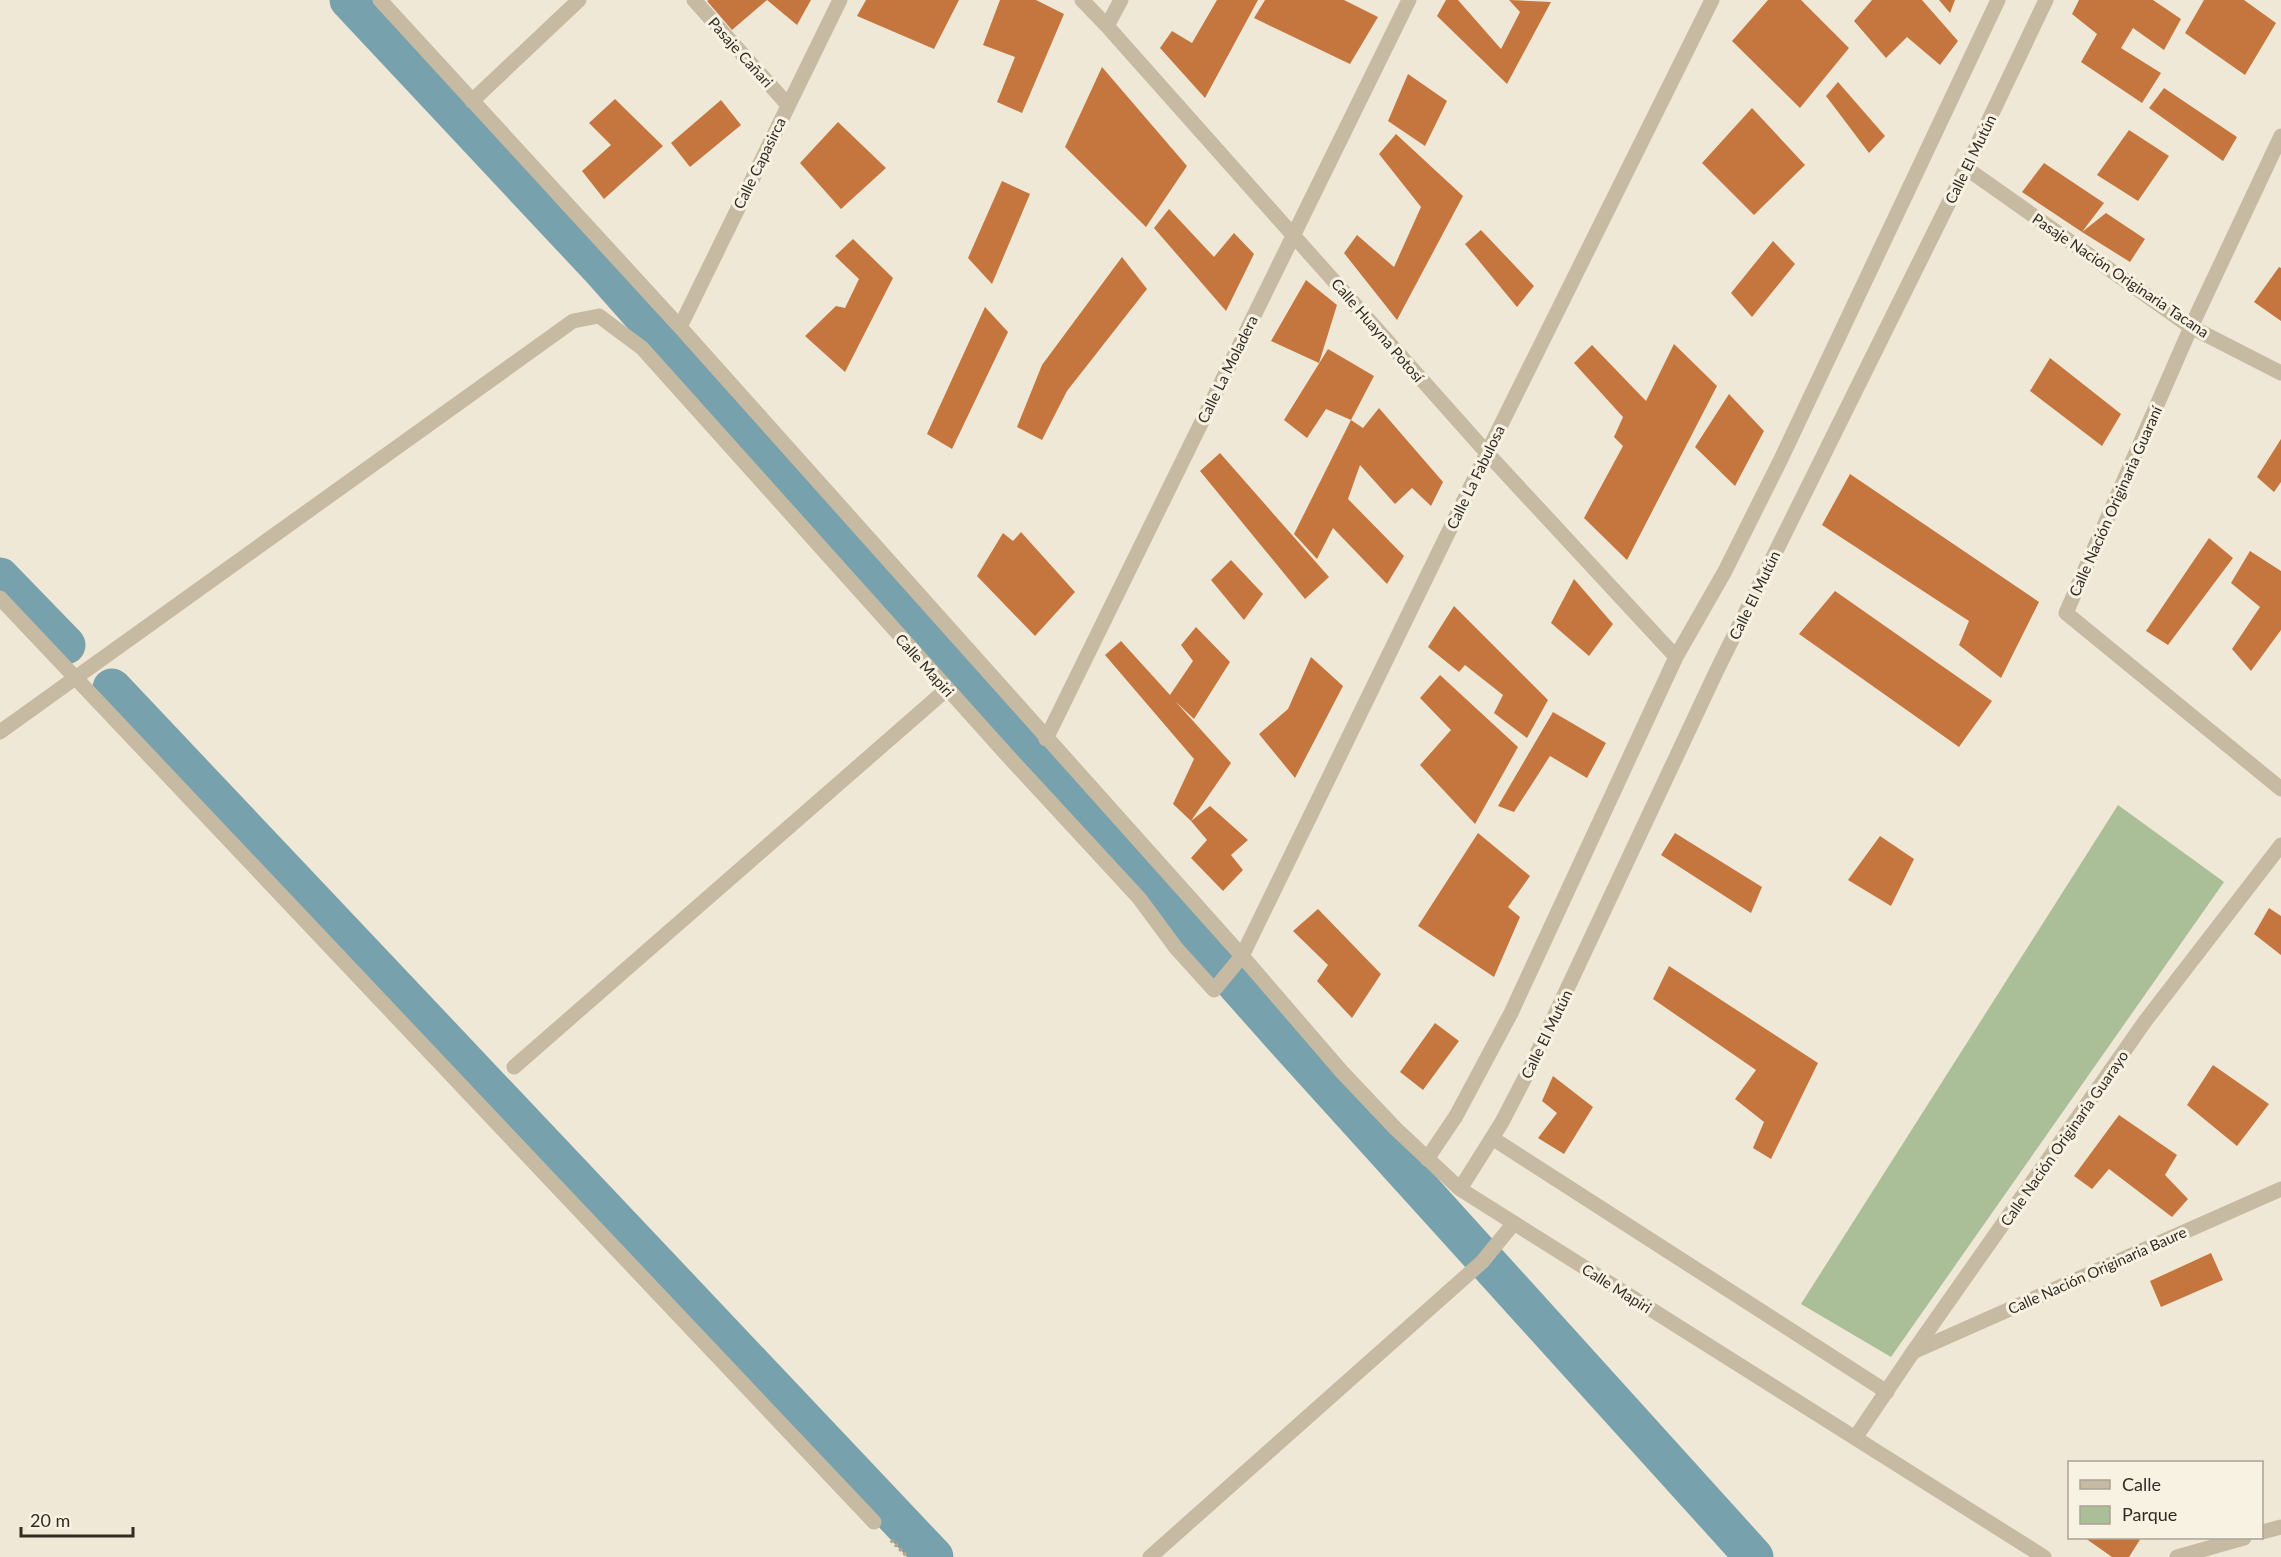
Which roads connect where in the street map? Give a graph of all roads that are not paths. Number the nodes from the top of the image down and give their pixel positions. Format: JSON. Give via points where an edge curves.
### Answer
{"nodes":[{"id":1,"x":380,"y":0,"type":"edge"},
{"id":2,"x":579,"y":0,"type":"edge"},
{"id":3,"x":694,"y":0,"type":"edge"},
{"id":4,"x":840,"y":0,"type":"edge"},
{"id":5,"x":1082,"y":0,"type":"edge"},
{"id":6,"x":1121,"y":0,"type":"edge"},
{"id":7,"x":1409,"y":0,"type":"edge"},
{"id":8,"x":1712,"y":0,"type":"edge"},
{"id":9,"x":1998,"y":0,"type":"edge"},
{"id":10,"x":2046,"y":0,"type":"edge"},
{"id":11,"x":1107,"y":26,"type":"junction"},
{"id":12,"x":472,"y":101,"type":"junction"},
{"id":13,"x":788,"y":105,"type":"junction"},
{"id":14,"x":2281,"y":136,"type":"edge"},
{"id":15,"x":1966,"y":168,"type":"junction"},
{"id":16,"x":1293,"y":234,"type":"junction"},
{"id":17,"x":680,"y":327,"type":"junction"},
{"id":18,"x":2191,"y":327,"type":"junction"},
{"id":19,"x":2281,"y":373,"type":"edge"},
{"id":20,"x":1487,"y":453,"type":"junction"},
{"id":21,"x":0,"y":598,"type":"edge"},
{"id":22,"x":1676,"y":657,"type":"junction"},
{"id":23,"x":75,"y":678,"type":"junction"},
{"id":24,"x":947,"y":689,"type":"junction"},
{"id":25,"x":0,"y":732,"type":"edge"},
{"id":26,"x":1046,"y":739,"type":"junction"},
{"id":27,"x":2281,"y":789,"type":"edge"},
{"id":28,"x":2281,"y":845,"type":"edge"},
{"id":29,"x":1242,"y":956,"type":"junction"},
{"id":30,"x":514,"y":1067,"type":"dead end"},
{"id":31,"x":1492,"y":1138,"type":"junction"},
{"id":32,"x":1427,"y":1159,"type":"junction"},
{"id":33,"x":1460,"y":1189,"type":"junction"},
{"id":34,"x":2281,"y":1189,"type":"edge"},
{"id":35,"x":1514,"y":1223,"type":"junction"},
{"id":36,"x":1913,"y":1352,"type":"junction"},
{"id":37,"x":1887,"y":1392,"type":"junction"},
{"id":38,"x":1856,"y":1438,"type":"junction"},
{"id":39,"x":874,"y":1522,"type":"dead end"},
{"id":40,"x":2281,"y":1527,"type":"edge"},
{"id":41,"x":2263,"y":1532,"type":"edge"},
{"id":42,"x":2240,"y":1539,"type":"edge"},
{"id":43,"x":1150,"y":1557,"type":"edge"},
{"id":44,"x":2044,"y":1557,"type":"edge"},
{"id":45,"x":2177,"y":1557,"type":"edge"}],
"edges":[{"from":1,"to":12,"type":"street","name":"Calle Mapiri"},
{"from":2,"to":12,"type":"street"},
{"from":3,"to":13,"type":"street","name":"Pasaje Cañari"},
{"from":4,"to":13,"type":"street","name":"Calle Capasirca"},
{"from":5,"to":11,"type":"street","name":"Calle Huayna Potosí"},
{"from":6,"to":11,"type":"street"},
{"from":7,"to":16,"type":"street","name":"Calle La Moladera"},
{"from":8,"to":20,"type":"street","name":"Calle La Fabulosa"},
{"from":9,"to":22,"type":"street","via":[[1776,469]]},
{"from":10,"to":15,"type":"street","name":"Calle El Mutún"},
{"from":11,"to":16,"type":"street","name":"Calle Huayna Potosí"},
{"from":12,"to":17,"type":"street","name":"Calle Mapiri"},
{"from":13,"to":17,"type":"street","name":"Calle Capasirca"},
{"from":14,"to":18,"type":"street","name":"Calle Nación Originaria Guaraní"},
{"from":15,"to":18,"type":"street","name":"Pasaje Nación Originaria Tacana"},
{"from":15,"to":31,"type":"street","name":"Calle El Mutún","via":[[1717,670],[1530,1068]]},
{"from":16,"to":20,"type":"street","name":"Calle Huayna Potosí"},
{"from":16,"to":26,"type":"street","name":"Calle La Moladera"},
{"from":17,"to":26,"type":"street","name":"Calle Mapiri"},
{"from":18,"to":19,"type":"street","name":"Pasaje Nación Originaria Tacana"},
{"from":18,"to":27,"type":"street","name":"Calle Nación Originaria Guaraní","via":[[2066,613]]},
{"from":20,"to":22,"type":"street","name":"Calle Huayna Potosí"},
{"from":20,"to":29,"type":"street","name":"Calle La Fabulosa"},
{"from":21,"to":23,"type":"street"},
{"from":22,"to":32,"type":"street","via":[[1511,1013],[1456,1116]]},
{"from":23,"to":24,"type":"street","name":"Calle Mapiri","via":[[573,321],[599,316],[642,348]]},
{"from":23,"to":25,"type":"street"},
{"from":23,"to":39,"type":"street"},
{"from":24,"to":29,"type":"street","name":"Calle Mapiri","via":[[1139,898],[1214,990]]},
{"from":24,"to":30,"type":"street"},
{"from":26,"to":29,"type":"street","name":"Calle Mapiri"},
{"from":28,"to":36,"type":"street","name":"Calle Nación Originaria Guarayo","via":[[2146,1020]]},
{"from":29,"to":32,"type":"street","name":"Calle Mapiri","via":[[1342,1072]]},
{"from":31,"to":33,"type":"street","name":"Calle El Mutún"},
{"from":31,"to":37,"type":"street"},
{"from":32,"to":33,"type":"street","name":"Calle Mapiri"},
{"from":33,"to":35,"type":"street","name":"Calle Mapiri"},
{"from":34,"to":36,"type":"street","name":"Calle Nación Originaria Baure"},
{"from":35,"to":38,"type":"street","name":"Calle Mapiri"},
{"from":35,"to":43,"type":"street","via":[[1482,1262]]},
{"from":36,"to":37,"type":"street","name":"Calle Nación Originaria Guarayo"},
{"from":37,"to":38,"type":"street","name":"Calle Nación Originaria Guarayo"},
{"from":38,"to":44,"type":"street","name":"Calle Mapiri"},
{"from":40,"to":41,"type":"street"},
{"from":42,"to":45,"type":"street"}]}
